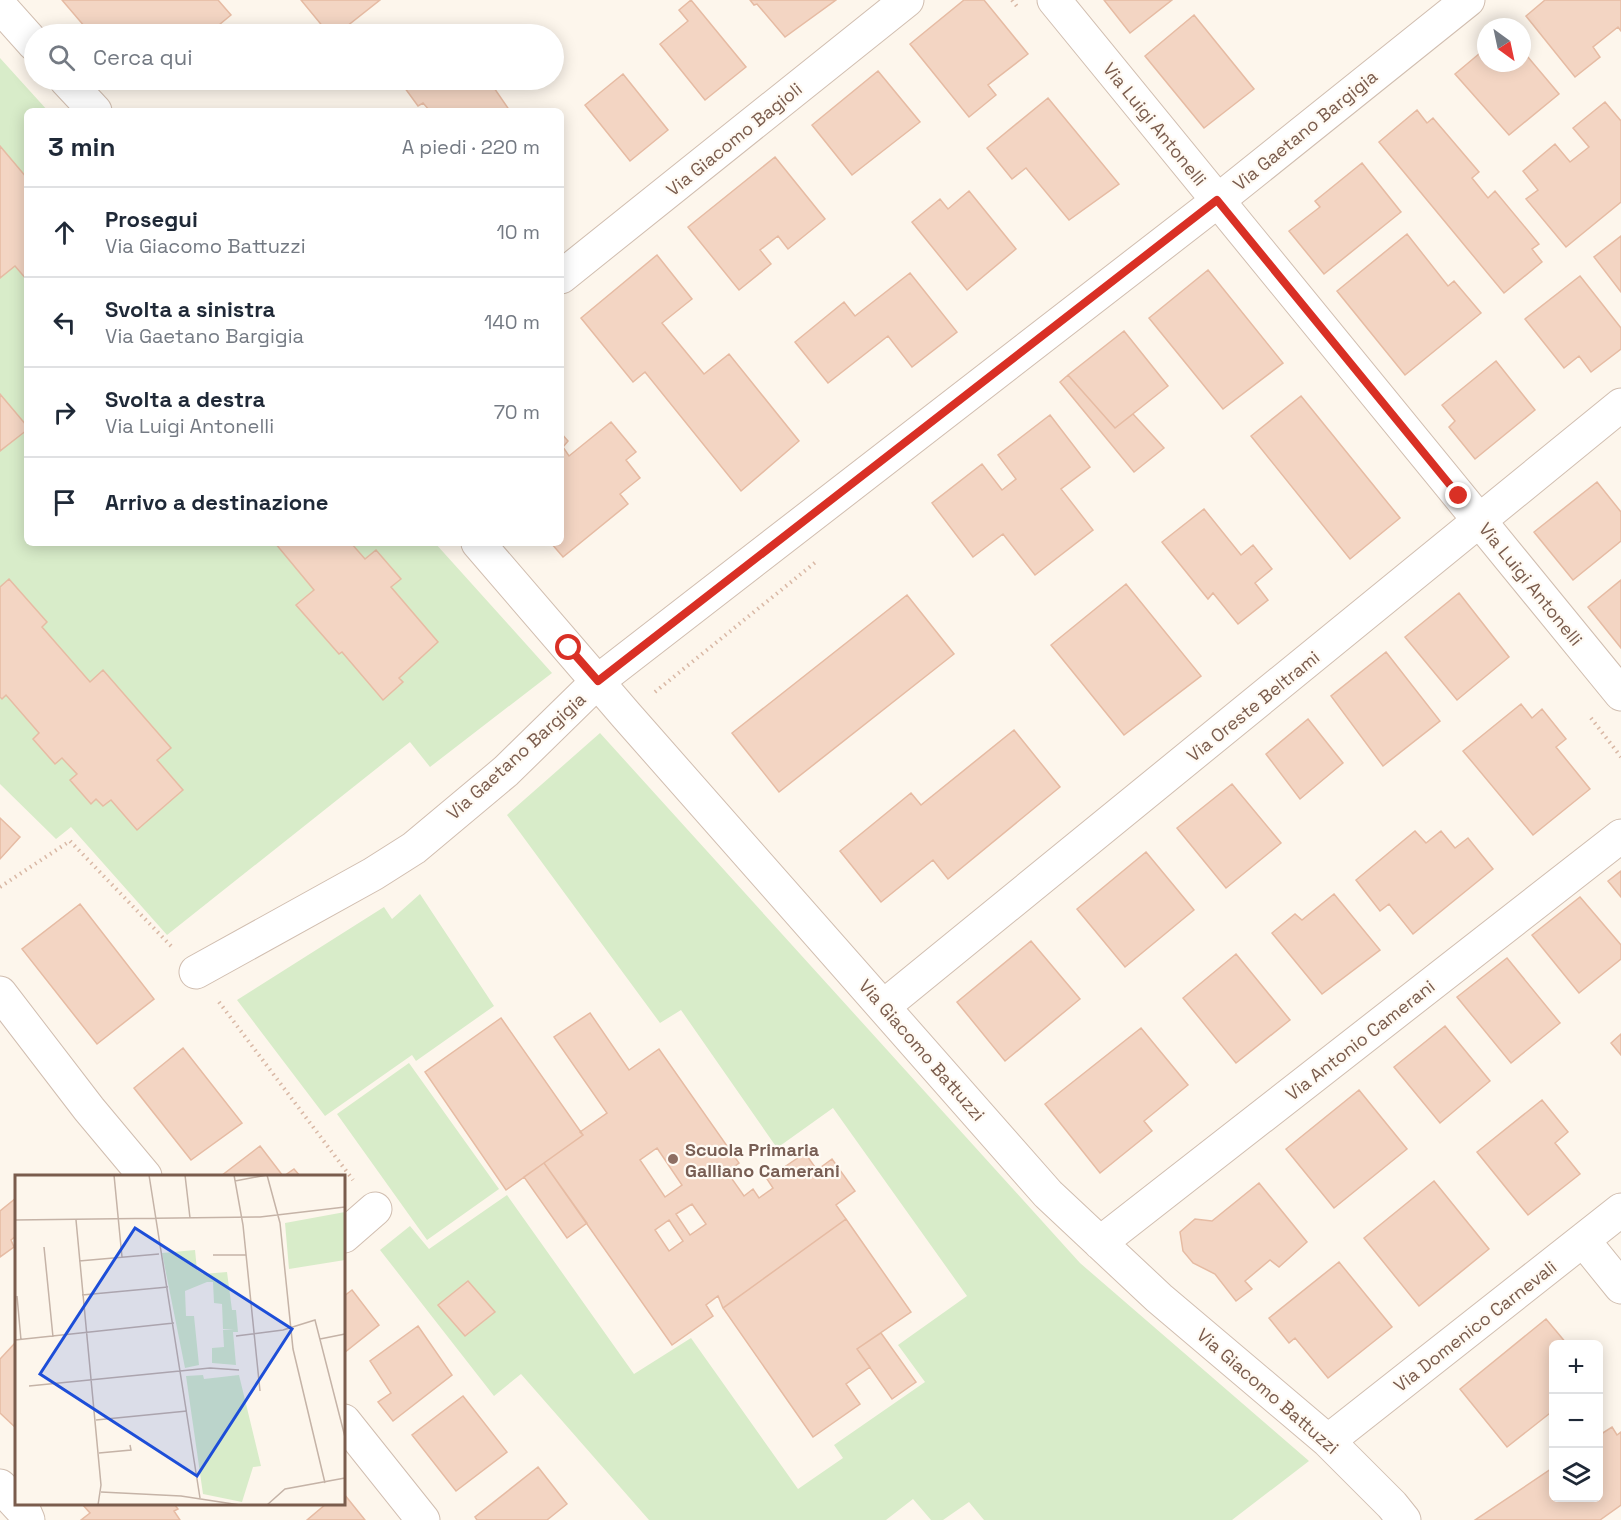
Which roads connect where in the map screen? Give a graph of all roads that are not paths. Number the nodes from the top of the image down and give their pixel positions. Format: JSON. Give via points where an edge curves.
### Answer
{"nodes":[{"id":1,"x":908,"y":0,"type":"edge"},
{"id":2,"x":1054,"y":0,"type":"edge"},
{"id":3,"x":1468,"y":0,"type":"edge"},
{"id":4,"x":0,"y":6,"type":"edge"},
{"id":5,"x":24,"y":33,"type":"edge"},
{"id":6,"x":75,"y":90,"type":"edge"},
{"id":7,"x":92,"y":108,"type":"edge"},
{"id":8,"x":1217,"y":200,"type":"junction"},
{"id":9,"x":564,"y":275,"type":"edge"},
{"id":10,"x":1621,"y":405,"type":"edge"},
{"id":11,"x":1479,"y":521,"type":"junction"},
{"id":12,"x":481,"y":546,"type":"edge"},
{"id":13,"x":598,"y":681,"type":"junction"},
{"id":14,"x":1621,"y":694,"type":"edge"},
{"id":15,"x":1621,"y":836,"type":"edge"},
{"id":16,"x":196,"y":972,"type":"road end"},
{"id":17,"x":0,"y":993,"type":"edge"},
{"id":18,"x":884,"y":1006,"type":"junction"},
{"id":19,"x":144,"y":1175,"type":"edge"},
{"id":20,"x":375,"y":1209,"type":"road end"},
{"id":21,"x":1621,"y":1210,"type":"edge"},
{"id":22,"x":345,"y":1235,"type":"edge"},
{"id":23,"x":1583,"y":1240,"type":"junction"},
{"id":24,"x":1100,"y":1243,"type":"junction"},
{"id":25,"x":1621,"y":1287,"type":"edge"},
{"id":26,"x":345,"y":1422,"type":"edge"},
{"id":27,"x":1328,"y":1441,"type":"junction"},
{"id":28,"x":0,"y":1486,"type":"edge"},
{"id":29,"x":15,"y":1502,"type":"edge"},
{"id":30,"x":423,"y":1520,"type":"edge"},
{"id":31,"x":1404,"y":1520,"type":"edge"}],
"edges":[{"from":1,"to":9,"type":"street","name":"Via Giacomo Bagioli"},
{"from":2,"to":8,"type":"street","name":"Via Luigi Antonelli"},
{"from":3,"to":8,"type":"street","name":"Via Gaetano Bargigia"},
{"from":4,"to":5,"type":"street"},
{"from":6,"to":7,"type":"street"},
{"from":8,"to":11,"type":"street","name":"Via Luigi Antonelli"},
{"from":8,"to":13,"type":"street","name":"Via Gaetano Bargigia"},
{"from":10,"to":11,"type":"street","name":"Via Oreste Beltrami"},
{"from":11,"to":14,"type":"street","name":"Via Luigi Antonelli"},
{"from":11,"to":18,"type":"street","name":"Via Oreste Beltrami"},
{"from":12,"to":13,"type":"street","name":"Via Giacomo Battuzzi"},
{"from":13,"to":16,"type":"street","name":"Via Gaetano Bargigia","via":[[506,771],[414,848]]},
{"from":13,"to":18,"type":"street","name":"Via Giacomo Battuzzi"},
{"from":15,"to":24,"type":"street","name":"Via Antonio Camerani"},
{"from":17,"to":19,"type":"street"},
{"from":18,"to":24,"type":"street","name":"Via Giacomo Battuzzi","via":[[1048,1194]]},
{"from":20,"to":22,"type":"street"},
{"from":21,"to":23,"type":"street","name":"Via Domenico Carnevali"},
{"from":23,"to":25,"type":"street"},
{"from":23,"to":27,"type":"street","name":"Via Domenico Carnevali"},
{"from":24,"to":27,"type":"street","name":"Via Giacomo Battuzzi"},
{"from":26,"to":30,"type":"street"},
{"from":27,"to":31,"type":"street","name":"Via Giacomo Battuzzi"},
{"from":28,"to":29,"type":"street"}]}
